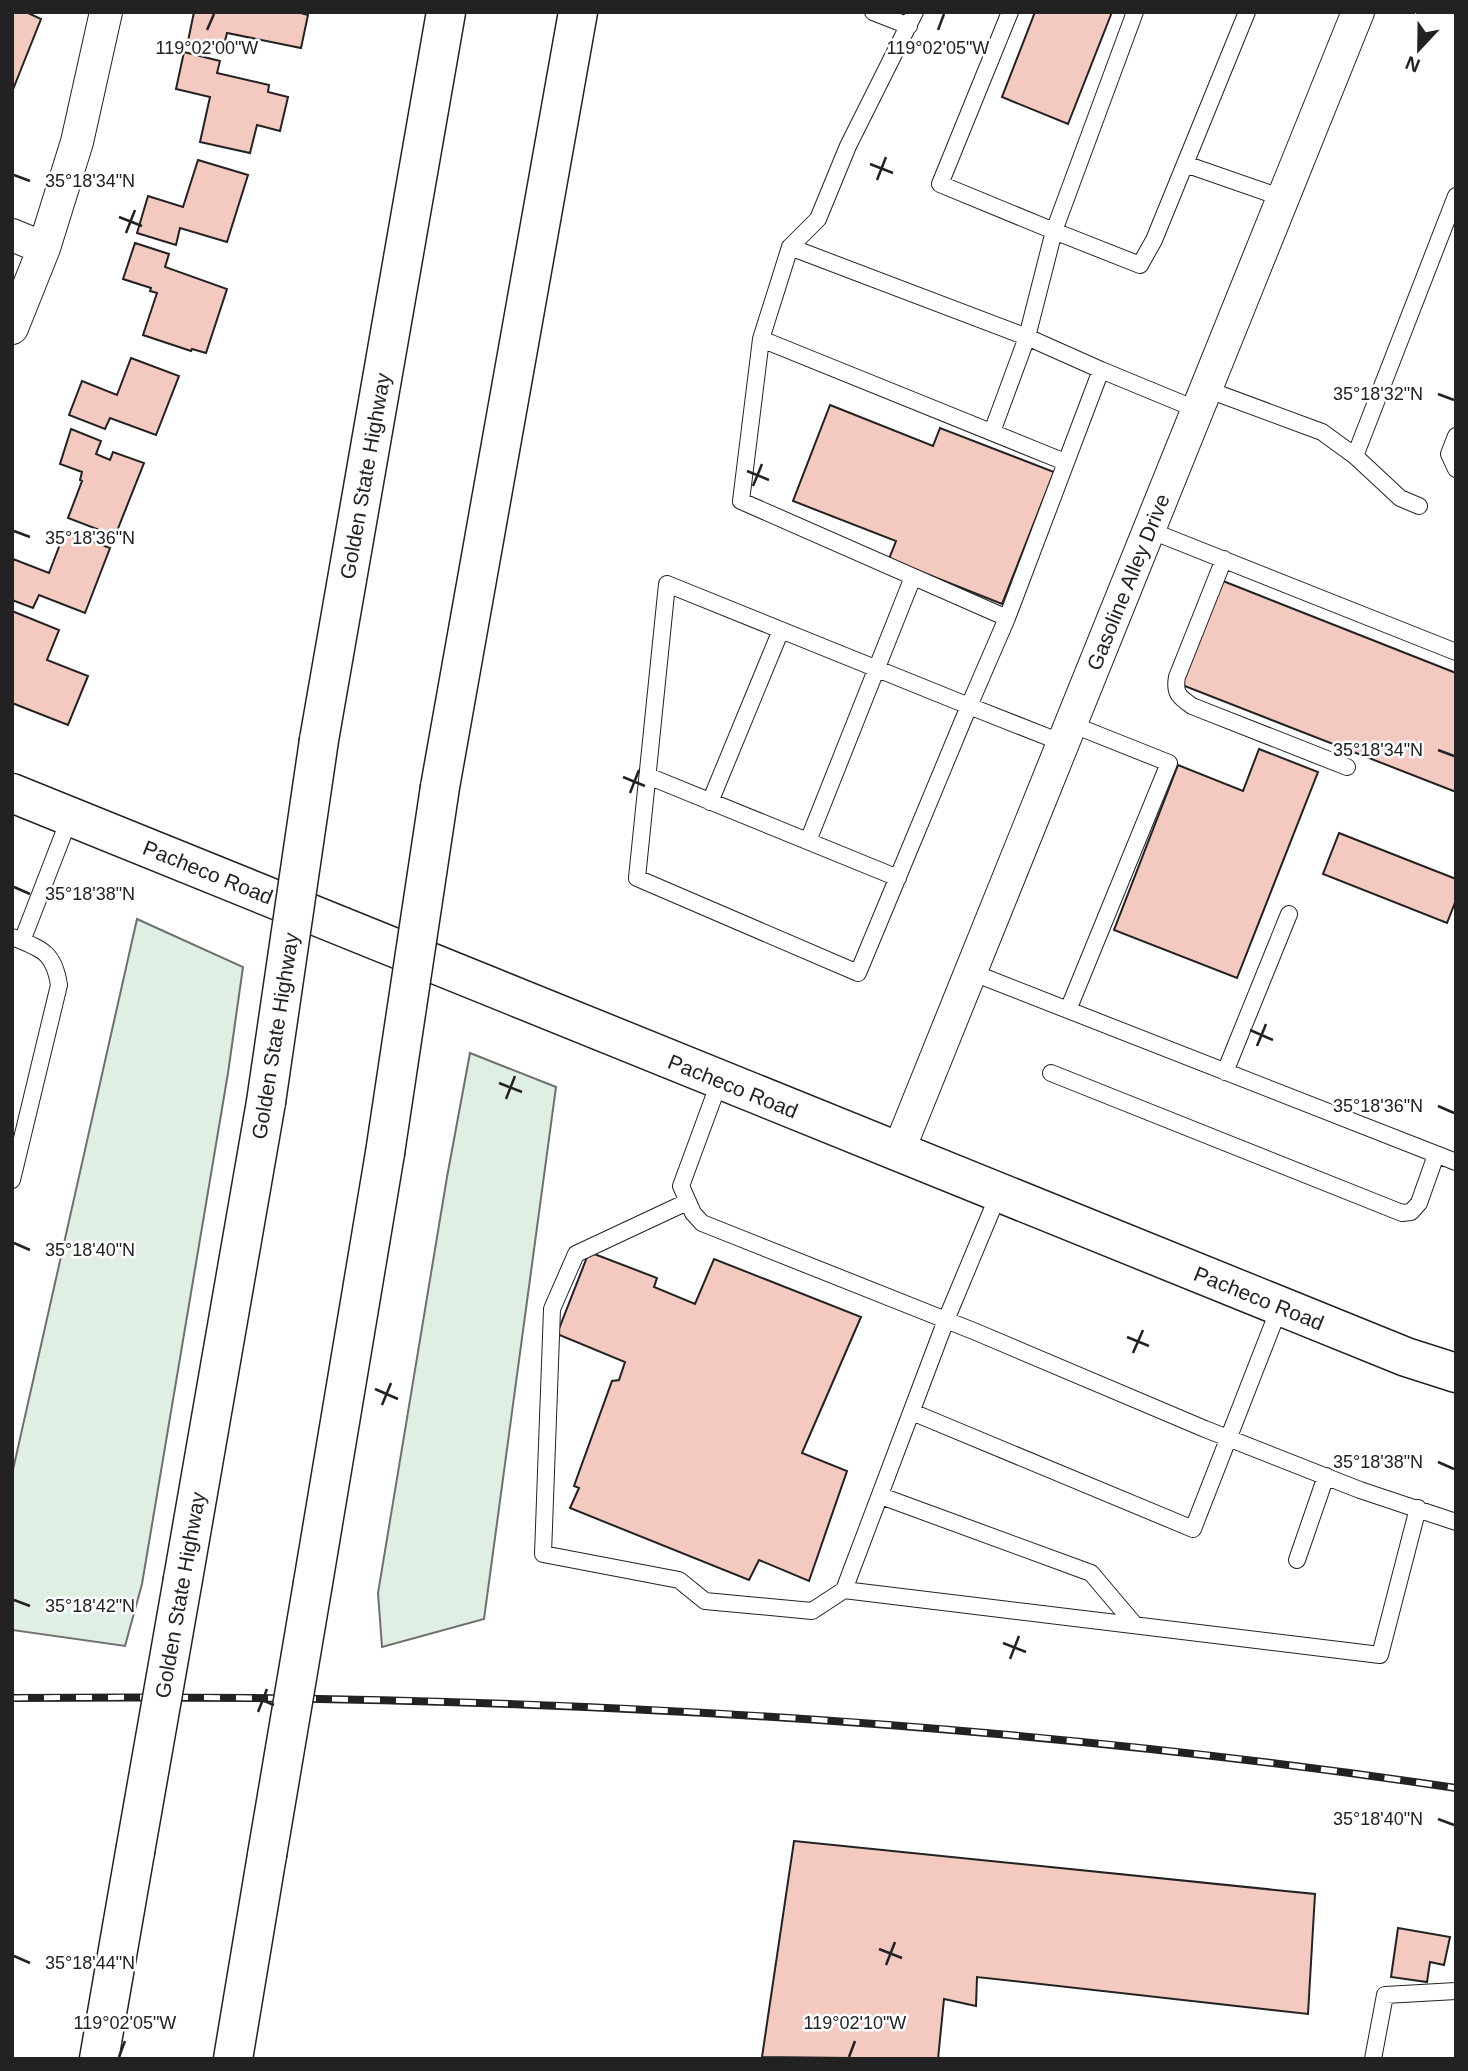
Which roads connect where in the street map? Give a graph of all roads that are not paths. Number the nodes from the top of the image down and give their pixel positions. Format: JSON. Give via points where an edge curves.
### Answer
{"nodes":[{"id":1,"x":106,"y":12,"type":"edge"},
{"id":2,"x":446,"y":12,"type":"edge"},
{"id":3,"x":578,"y":12,"type":"edge"},
{"id":4,"x":873,"y":12,"type":"edge"},
{"id":5,"x":1010,"y":12,"type":"edge"},
{"id":6,"x":1135,"y":12,"type":"edge"},
{"id":7,"x":1247,"y":12,"type":"edge"},
{"id":8,"x":1358,"y":12,"type":"edge"},
{"id":9,"x":912,"y":19,"type":"edge"},
{"id":10,"x":1185,"y":164,"type":"junction"},
{"id":11,"x":1456,"y":196,"type":"edge"},
{"id":12,"x":1283,"y":198,"type":"junction"},
{"id":13,"x":1054,"y":231,"type":"junction"},
{"id":14,"x":12,"y":235,"type":"edge"},
{"id":15,"x":790,"y":247,"type":"junction"},
{"id":16,"x":44,"y":248,"type":"junction"},
{"id":17,"x":12,"y":328,"type":"edge"},
{"id":18,"x":1027,"y":337,"type":"junction"},
{"id":19,"x":761,"y":339,"type":"junction"},
{"id":20,"x":1101,"y":370,"type":"junction"},
{"id":21,"x":1202,"y":400,"type":"junction"},
{"id":22,"x":992,"y":432,"type":"junction"},
{"id":23,"x":1456,"y":436,"type":"edge"},
{"id":24,"x":1355,"y":456,"type":"junction"},
{"id":25,"x":1065,"y":462,"type":"junction"},
{"id":26,"x":1456,"y":468,"type":"edge"},
{"id":27,"x":1419,"y":506,"type":"dead end"},
{"id":28,"x":1149,"y":530,"type":"junction"},
{"id":29,"x":1224,"y":559,"type":"junction"},
{"id":30,"x":913,"y":577,"type":"junction"},
{"id":31,"x":1007,"y":618,"type":"junction"},
{"id":32,"x":781,"y":630,"type":"junction"},
{"id":33,"x":1456,"y":652,"type":"edge"},
{"id":34,"x":876,"y":668,"type":"junction"},
{"id":35,"x":969,"y":706,"type":"junction"},
{"id":36,"x":1067,"y":733,"type":"junction"},
{"id":37,"x":1347,"y":767,"type":"dead end"},
{"id":38,"x":648,"y":776,"type":"junction"},
{"id":39,"x":12,"y":793,"type":"edge"},
{"id":40,"x":710,"y":802,"type":"junction"},
{"id":41,"x":71,"y":817,"type":"junction"},
{"id":42,"x":808,"y":841,"type":"junction"},
{"id":43,"x":898,"y":878,"type":"junction"},
{"id":44,"x":1289,"y":914,"type":"dead end"},
{"id":45,"x":17,"y":939,"type":"edge"},
{"id":46,"x":971,"y":972,"type":"junction"},
{"id":47,"x":1068,"y":1010,"type":"junction"},
{"id":48,"x":1225,"y":1072,"type":"junction"},
{"id":49,"x":1051,"y":1073,"type":"dead end"},
{"id":50,"x":720,"y":1080,"type":"junction"},
{"id":51,"x":898,"y":1152,"type":"junction"},
{"id":52,"x":1436,"y":1155,"type":"junction"},
{"id":53,"x":1456,"y":1163,"type":"edge"},
{"id":54,"x":12,"y":1180,"type":"edge"},
{"id":55,"x":999,"y":1193,"type":"junction"},
{"id":56,"x":687,"y":1202,"type":"junction"},
{"id":57,"x":1280,"y":1306,"type":"junction"},
{"id":58,"x":946,"y":1320,"type":"junction"},
{"id":59,"x":1456,"y":1373,"type":"edge"},
{"id":60,"x":912,"y":1412,"type":"junction"},
{"id":61,"x":1228,"y":1438,"type":"junction"},
{"id":62,"x":1326,"y":1476,"type":"junction"},
{"id":63,"x":881,"y":1496,"type":"junction"},
{"id":64,"x":1418,"y":1508,"type":"junction"},
{"id":65,"x":1456,"y":1522,"type":"edge"},
{"id":66,"x":1297,"y":1560,"type":"dead end"},
{"id":67,"x":844,"y":1590,"type":"junction"},
{"id":68,"x":1135,"y":1625,"type":"junction"},
{"id":69,"x":1456,"y":1991,"type":"edge"},
{"id":70,"x":99,"y":2059,"type":"edge"},
{"id":71,"x":233,"y":2059,"type":"edge"},
{"id":72,"x":1373,"y":2059,"type":"edge"}],
"edges":[{"from":1,"to":16,"type":"street","via":[[77,142]]},
{"from":2,"to":70,"type":"main road","name":"Golden State Highway","bridge":true,"via":[[320,740],[267,1102]]},
{"from":3,"to":71,"type":"main road","bridge":true,"via":[[440,788],[385,1153]]},
{"from":4,"to":9,"type":"lane"},
{"from":5,"to":13,"type":"lane","via":[[940,184]]},
{"from":6,"to":13,"type":"lane"},
{"from":7,"to":10,"type":"lane"},
{"from":8,"to":12,"type":"street","name":"Gasoline Alley Drive"},
{"from":9,"to":15,"type":"lane","via":[[848,146],[818,219]]},
{"from":10,"to":12,"type":"lane"},
{"from":10,"to":13,"type":"lane","via":[[1140,265]]},
{"from":11,"to":24,"type":"lane"},
{"from":12,"to":21,"type":"street","name":"Gasoline Alley Drive"},
{"from":13,"to":18,"type":"lane"},
{"from":14,"to":16,"type":"street"},
{"from":15,"to":18,"type":"lane"},
{"from":15,"to":19,"type":"lane"},
{"from":16,"to":17,"type":"street"},
{"from":18,"to":20,"type":"lane"},
{"from":18,"to":22,"type":"lane"},
{"from":19,"to":22,"type":"lane"},
{"from":19,"to":30,"type":"lane","via":[[741,501]]},
{"from":20,"to":21,"type":"lane"},
{"from":20,"to":25,"type":"lane"},
{"from":21,"to":24,"type":"lane","via":[[1322,432]]},
{"from":21,"to":28,"type":"street","name":"Gasoline Alley Drive"},
{"from":22,"to":25,"type":"lane"},
{"from":23,"to":26,"type":"lane","via":[[1449,454]]},
{"from":24,"to":27,"type":"lane","via":[[1400,498]]},
{"from":25,"to":31,"type":"lane"},
{"from":28,"to":29,"type":"lane"},
{"from":28,"to":36,"type":"street","name":"Gasoline Alley Drive"},
{"from":29,"to":33,"type":"lane"},
{"from":29,"to":37,"type":"lane","via":[[1177,677],[1179,697]]},
{"from":30,"to":31,"type":"lane"},
{"from":30,"to":34,"type":"lane"},
{"from":31,"to":35,"type":"lane"},
{"from":32,"to":34,"type":"lane"},
{"from":32,"to":38,"type":"lane","via":[[667,583]]},
{"from":32,"to":40,"type":"lane"},
{"from":34,"to":35,"type":"lane"},
{"from":34,"to":42,"type":"lane"},
{"from":35,"to":36,"type":"lane"},
{"from":35,"to":43,"type":"lane"},
{"from":36,"to":46,"type":"street","name":"Gasoline Alley Drive"},
{"from":36,"to":47,"type":"lane","via":[[1169,763]]},
{"from":38,"to":40,"type":"lane"},
{"from":38,"to":43,"type":"lane","via":[[638,878],[858,973]]},
{"from":39,"to":41,"type":"main road","name":"Pacheco Road"},
{"from":40,"to":42,"type":"lane"},
{"from":41,"to":45,"type":"lane"},
{"from":41,"to":50,"type":"main road","name":"Pacheco Road"},
{"from":42,"to":43,"type":"lane"},
{"from":44,"to":48,"type":"lane"},
{"from":45,"to":54,"type":"lane","via":[[38,947],[56,964],[59,985]]},
{"from":46,"to":47,"type":"lane"},
{"from":46,"to":51,"type":"street","name":"Gasoline Alley Drive"},
{"from":47,"to":48,"type":"lane"},
{"from":48,"to":52,"type":"lane"},
{"from":49,"to":52,"type":"lane","via":[[1402,1213],[1411,1212],[1419,1203]]},
{"from":50,"to":51,"type":"main road","name":"Pacheco Road"},
{"from":50,"to":56,"type":"lane","via":[[681,1186]]},
{"from":51,"to":55,"type":"main road","name":"Pacheco Road"},
{"from":52,"to":53,"type":"lane"},
{"from":55,"to":57,"type":"main road","name":"Pacheco Road"},
{"from":55,"to":58,"type":"lane"},
{"from":56,"to":58,"type":"lane","via":[[702,1223]]},
{"from":56,"to":67,"type":"lane","via":[[576,1254],[552,1309],[542,1554],[679,1580],[705,1601],[812,1611]]},
{"from":57,"to":59,"type":"main road","name":"Pacheco Road"},
{"from":57,"to":61,"type":"lane"},
{"from":58,"to":60,"type":"lane"},
{"from":58,"to":61,"type":"lane"},
{"from":60,"to":61,"type":"lane","via":[[1193,1529]]},
{"from":60,"to":63,"type":"lane"},
{"from":61,"to":62,"type":"lane"},
{"from":62,"to":64,"type":"lane"},
{"from":62,"to":66,"type":"lane"},
{"from":63,"to":67,"type":"lane"},
{"from":63,"to":68,"type":"lane","via":[[1091,1573]]},
{"from":64,"to":65,"type":"lane"},
{"from":64,"to":68,"type":"lane","via":[[1380,1655]]},
{"from":67,"to":68,"type":"lane"},
{"from":69,"to":72,"type":"lane","via":[[1385,1995]]}]}
